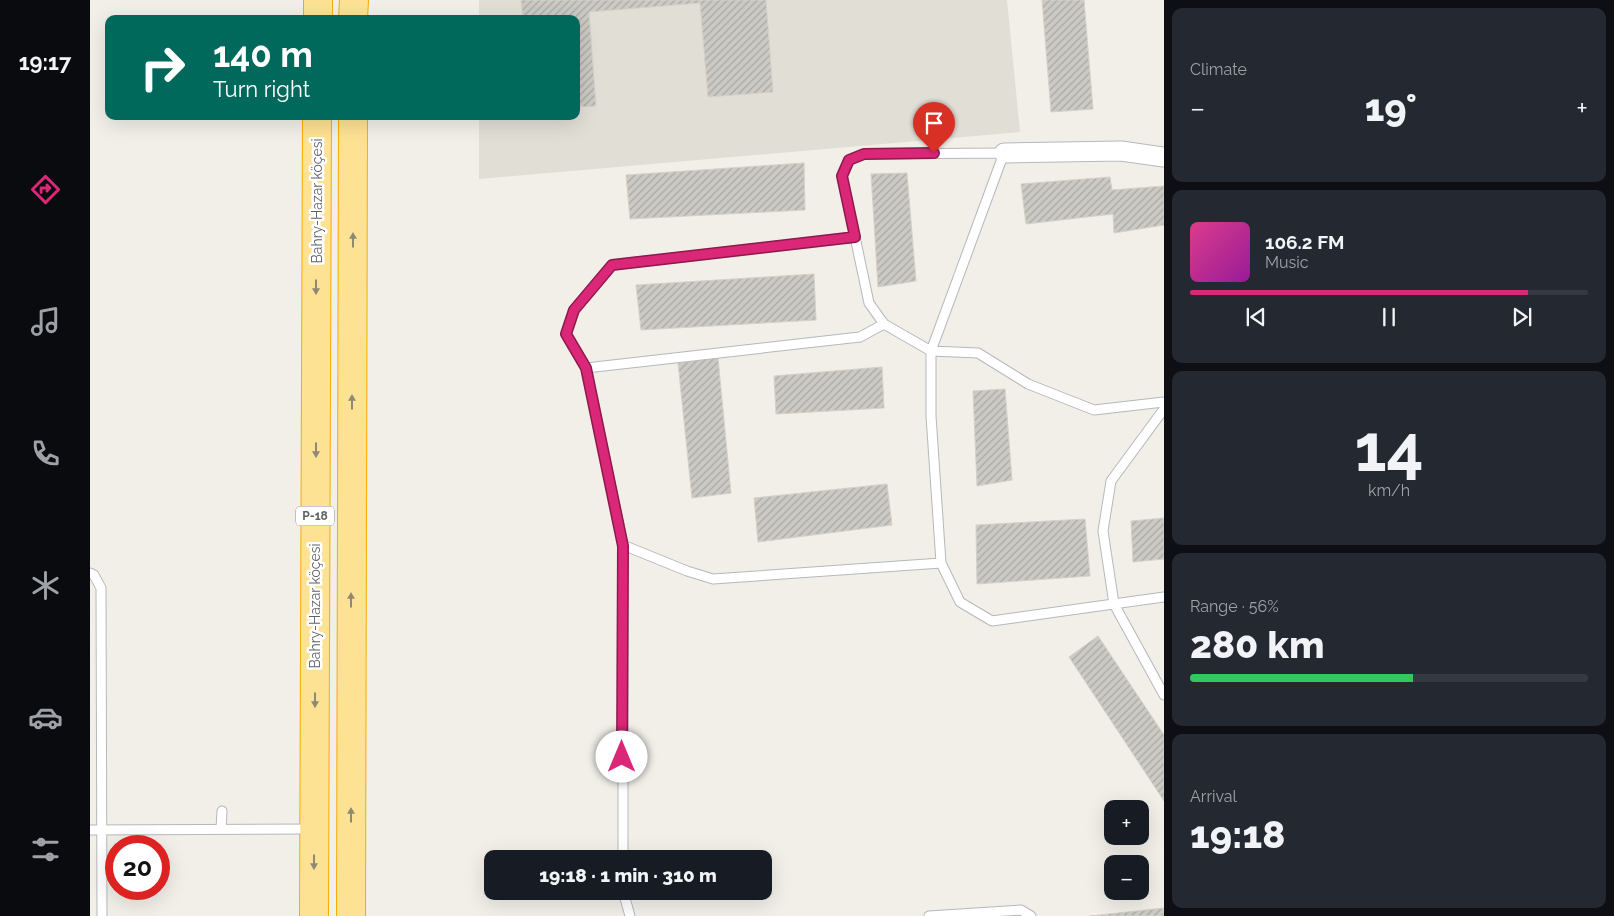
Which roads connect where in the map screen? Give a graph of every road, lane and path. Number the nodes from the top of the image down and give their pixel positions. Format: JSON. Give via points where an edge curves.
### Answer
{"nodes":[{"id":1,"x":318,"y":0,"type":"edge"},
{"id":2,"x":354,"y":0,"type":"edge"},
{"id":3,"x":318,"y":15,"type":"edge"},
{"id":4,"x":353,"y":15,"type":"edge"},
{"id":5,"x":317,"y":120,"type":"edge"},
{"id":6,"x":353,"y":120,"type":"edge"},
{"id":7,"x":1004,"y":153,"type":"junction"},
{"id":8,"x":1164,"y":158,"type":"edge"},
{"id":9,"x":855,"y":237,"type":"junction"},
{"id":10,"x":884,"y":324,"type":"junction"},
{"id":11,"x":931,"y":351,"type":"junction"},
{"id":12,"x":586,"y":368,"type":"junction"},
{"id":13,"x":1164,"y":402,"type":"edge"},
{"id":14,"x":1164,"y":409,"type":"edge"},
{"id":15,"x":623,"y":546,"type":"junction"},
{"id":16,"x":941,"y":563,"type":"junction"},
{"id":17,"x":90,"y":573,"type":"edge"},
{"id":18,"x":1164,"y":598,"type":"edge"},
{"id":19,"x":1114,"y":604,"type":"junction"},
{"id":20,"x":351,"y":632,"type":"junction"},
{"id":21,"x":315,"y":633,"type":"junction"},
{"id":22,"x":1164,"y":695,"type":"edge"},
{"id":23,"x":222,"y":811,"type":"dead end"},
{"id":24,"x":314,"y":829,"type":"junction"},
{"id":25,"x":90,"y":830,"type":"edge"},
{"id":26,"x":102,"y":830,"type":"junction"},
{"id":27,"x":221,"y":830,"type":"junction"},
{"id":28,"x":623,"y":850,"type":"edge"},
{"id":29,"x":626,"y":900,"type":"edge"},
{"id":30,"x":102,"y":916,"type":"edge"},
{"id":31,"x":314,"y":916,"type":"edge"},
{"id":32,"x":351,"y":916,"type":"edge"},
{"id":33,"x":630,"y":916,"type":"edge"},
{"id":34,"x":929,"y":916,"type":"edge"},
{"id":35,"x":1030,"y":916,"type":"edge"}],
"edges":[{"from":1,"to":3,"type":"highway"},
{"from":2,"to":4,"type":"highway"},
{"from":5,"to":21,"type":"highway","name":"Bahry-Hazar köçesi","number":"P-18","one_way":true},
{"from":20,"to":6,"type":"highway","number":"P-18","one_way":true},
{"from":7,"to":8,"type":"street","via":[[1121,151]]},
{"from":7,"to":9,"type":"lane","via":[[864,154],[849,160],[842,176]]},
{"from":7,"to":11,"type":"lane"},
{"from":9,"to":10,"type":"lane","via":[[869,303]]},
{"from":9,"to":12,"type":"lane","via":[[612,265],[574,310],[566,334]]},
{"from":10,"to":11,"type":"lane"},
{"from":10,"to":12,"type":"lane","via":[[860,337]]},
{"from":11,"to":13,"type":"lane","via":[[978,353],[1028,384],[1094,410]]},
{"from":11,"to":16,"type":"lane","via":[[931,416]]},
{"from":12,"to":15,"type":"lane"},
{"from":14,"to":19,"type":"lane","via":[[1110,481],[1104,531]]},
{"from":15,"to":16,"type":"lane","via":[[713,579]]},
{"from":15,"to":28,"type":"lane"},
{"from":16,"to":19,"type":"lane","via":[[960,602],[992,622]]},
{"from":17,"to":26,"type":"lane","via":[[101,588]]},
{"from":18,"to":19,"type":"lane"},
{"from":19,"to":22,"type":"lane"},
{"from":20,"to":21,"type":"highway"},
{"from":32,"to":20,"type":"highway","number":"P-18","one_way":true},
{"from":21,"to":24,"type":"highway","name":"Bahry-Hazar köçesi","number":"P-18","one_way":true},
{"from":23,"to":27,"type":"lane"},
{"from":24,"to":27,"type":"lane"},
{"from":24,"to":31,"type":"highway","name":"Bahry-Hazar köçesi","number":"P-18","one_way":true},
{"from":25,"to":26,"type":"lane"},
{"from":26,"to":27,"type":"lane"},
{"from":26,"to":30,"type":"lane"},
{"from":29,"to":33,"type":"lane"},
{"from":34,"to":35,"type":"lane","via":[[1021,910]]}]}
